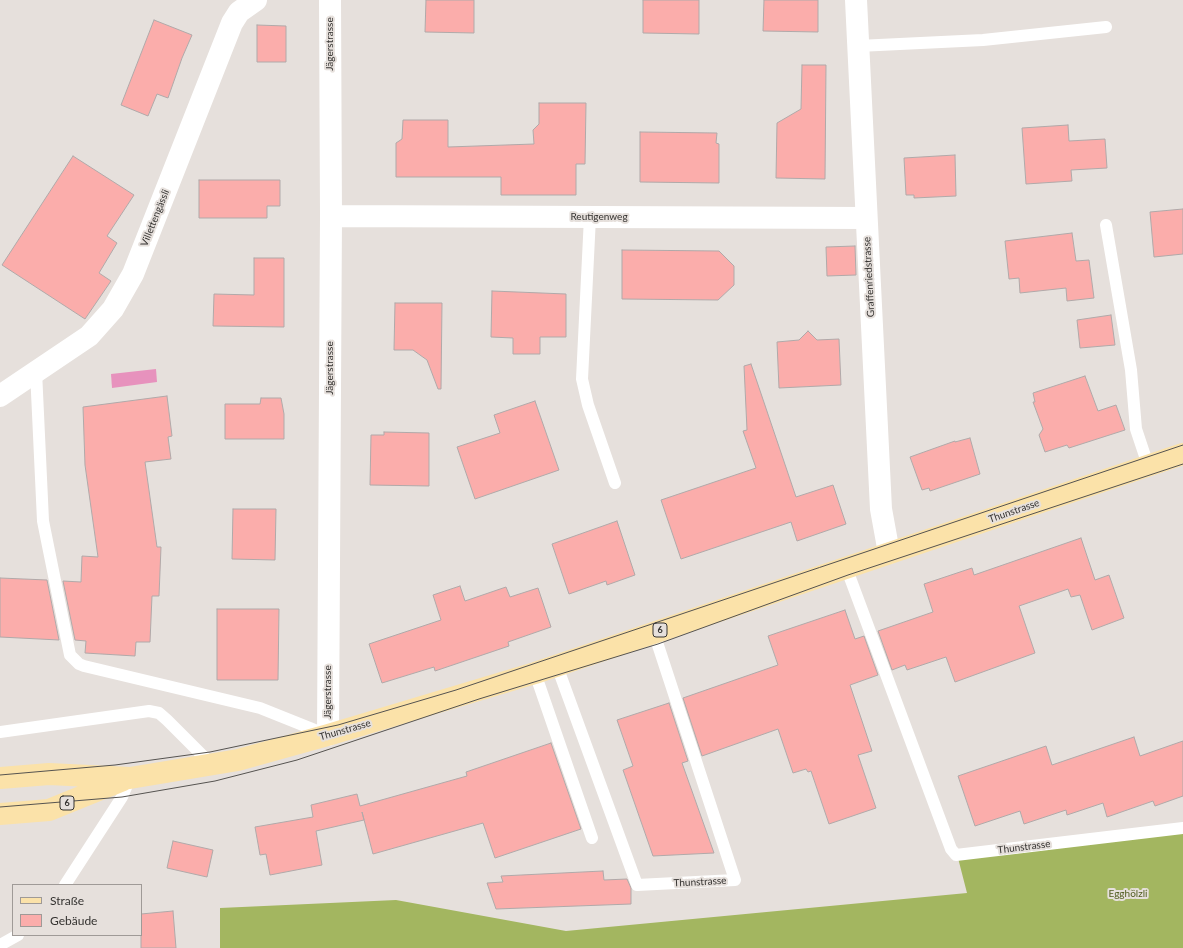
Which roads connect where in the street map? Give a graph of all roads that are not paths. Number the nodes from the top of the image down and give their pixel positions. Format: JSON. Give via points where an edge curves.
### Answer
{"nodes":[{"id":1,"x":256,"y":0,"type":"edge"},
{"id":2,"x":330,"y":0,"type":"edge"},
{"id":3,"x":856,"y":0,"type":"edge"},
{"id":4,"x":1106,"y":27,"type":"dead end"},
{"id":5,"x":858,"y":46,"type":"junction"},
{"id":6,"x":331,"y":216,"type":"junction"},
{"id":7,"x":590,"y":217,"type":"junction"},
{"id":8,"x":866,"y":218,"type":"junction"},
{"id":9,"x":1106,"y":225,"type":"dead end"},
{"id":10,"x":36,"y":371,"type":"junction"},
{"id":11,"x":0,"y":396,"type":"edge"},
{"id":12,"x":1183,"y":454,"type":"edge"},
{"id":13,"x":1148,"y":465,"type":"junction"},
{"id":14,"x":616,"y":483,"type":"dead end"},
{"id":15,"x":889,"y":553,"type":"junction"},
{"id":16,"x":846,"y":568,"type":"junction"},
{"id":17,"x":654,"y":632,"type":"junction"},
{"id":18,"x":557,"y":666,"type":"junction"},
{"id":19,"x":535,"y":673,"type":"junction"},
{"id":20,"x":0,"y":732,"type":"edge"},
{"id":21,"x":328,"y":735,"type":"junction"},
{"id":22,"x":212,"y":765,"type":"junction"},
{"id":23,"x":0,"y":778,"type":"edge"},
{"id":24,"x":130,"y":778,"type":"junction"},
{"id":25,"x":0,"y":814,"type":"edge"},
{"id":26,"x":1183,"y":828,"type":"edge"},
{"id":27,"x":592,"y":838,"type":"dead end"},
{"id":28,"x":67,"y":884,"type":"edge"},
{"id":29,"x":16,"y":936,"type":"edge"},
{"id":30,"x":0,"y":945,"type":"edge"}],
"edges":[{"from":1,"to":10,"type":"street","name":"Villettengässli","via":[[232,22],[133,274],[112,309],[89,336]]},
{"from":2,"to":6,"type":"street","name":"Jägerstrasse"},
{"from":3,"to":5,"type":"street","name":"Graffenriedstrasse"},
{"from":4,"to":5,"type":"lane","via":[[983,40]]},
{"from":5,"to":8,"type":"street","name":"Graffenriedstrasse"},
{"from":6,"to":7,"type":"street","name":"Reutigenweg"},
{"from":6,"to":21,"type":"street","name":"Jägerstrasse"},
{"from":7,"to":8,"type":"street","name":"Reutigenweg"},
{"from":7,"to":14,"type":"lane","via":[[582,379],[588,405]]},
{"from":8,"to":15,"type":"street","name":"Graffenriedstrasse","via":[[881,508]]},
{"from":9,"to":13,"type":"lane","via":[[1131,370],[1136,429]]},
{"from":10,"to":11,"type":"street","name":"Villettengässli"},
{"from":10,"to":21,"type":"lane","via":[[43,521],[70,655],[84,666],[260,708]]},
{"from":12,"to":13,"type":"main road","name":"Thunstrasse","number":"6"},
{"from":13,"to":15,"type":"main road","name":"Thunstrasse","number":"6"},
{"from":15,"to":16,"type":"main road","name":"Thunstrasse","number":"6"},
{"from":16,"to":17,"type":"main road","name":"Thunstrasse","number":"6"},
{"from":16,"to":26,"type":"lane","name":"Thunstrasse","via":[[951,849],[956,855]]},
{"from":17,"to":18,"type":"main road","name":"Thunstrasse","number":"6"},
{"from":17,"to":18,"type":"lane","name":"Thunstrasse","via":[[735,880],[637,885]]},
{"from":18,"to":19,"type":"main road","name":"Thunstrasse","number":"6"},
{"from":19,"to":21,"type":"main road","name":"Thunstrasse","number":"6"},
{"from":19,"to":27,"type":"lane"},
{"from":20,"to":22,"type":"lane","via":[[149,711],[159,713],[168,720]]},
{"from":21,"to":22,"type":"main road","name":"Thunstrasse","number":"6"},
{"from":22,"to":24,"type":"main road","name":"Thunstrasse","number":"6"},
{"from":23,"to":24,"type":"main road","name":"Thunstrasse","number":"6","via":[[49,774]]},
{"from":24,"to":25,"type":"main road","name":"Thunstrasse","number":"6","via":[[49,810]]},
{"from":24,"to":28,"type":"lane","via":[[122,797]]},
{"from":29,"to":30,"type":"lane"}]}
